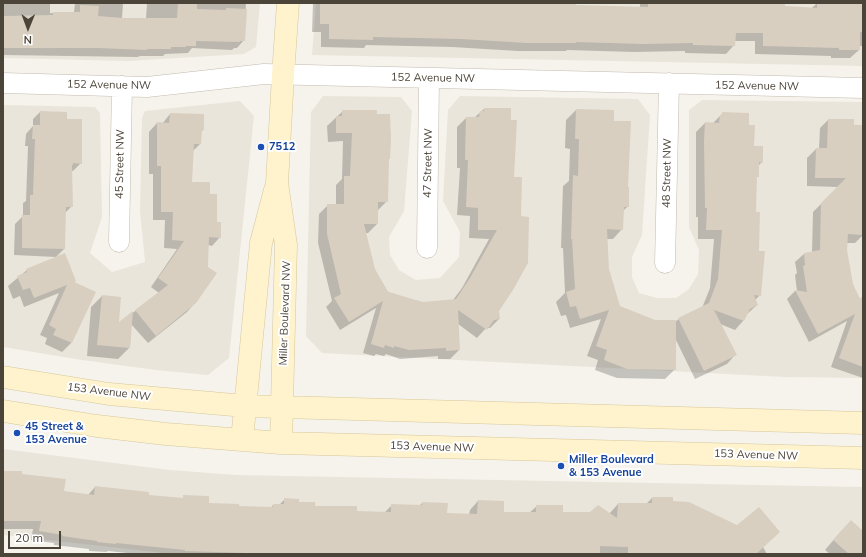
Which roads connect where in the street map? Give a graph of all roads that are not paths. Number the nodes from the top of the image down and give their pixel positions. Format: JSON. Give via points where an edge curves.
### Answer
{"nodes":[{"id":1,"x":288,"y":3,"type":"edge"},
{"id":2,"x":282,"y":75,"type":"junction"},
{"id":3,"x":429,"y":78,"type":"junction"},
{"id":4,"x":3,"y":84,"type":"edge"},
{"id":5,"x":669,"y":84,"type":"junction"},
{"id":6,"x":122,"y":86,"type":"junction"},
{"id":7,"x":863,"y":88,"type":"edge"},
{"id":8,"x":277,"y":183,"type":"junction"},
{"id":9,"x":119,"y":242,"type":"dead end"},
{"id":10,"x":427,"y":248,"type":"dead end"},
{"id":11,"x":665,"y":263,"type":"dead end"},
{"id":12,"x":3,"y":377,"type":"edge"},
{"id":13,"x":245,"y":406,"type":"junction"},
{"id":14,"x":282,"y":406,"type":"junction"},
{"id":15,"x":3,"y":411,"type":"edge"},
{"id":16,"x":863,"y":423,"type":"edge"},
{"id":17,"x":242,"y":440,"type":"junction"},
{"id":18,"x":280,"y":443,"type":"junction"},
{"id":19,"x":863,"y":458,"type":"edge"}],
"edges":[{"from":1,"to":2,"type":"main road","name":"Miller Boulevard NW"},
{"from":2,"to":3,"type":"street","name":"152 Avenue NW"},
{"from":2,"to":6,"type":"street","name":"152 Avenue NW","via":[[255,75],[162,86]]},
{"from":2,"to":8,"type":"main road","name":"Miller Boulevard NW"},
{"from":3,"to":5,"type":"street","name":"152 Avenue NW"},
{"from":3,"to":10,"type":"street","name":"47 Street NW"},
{"from":4,"to":6,"type":"street","name":"152 Avenue NW"},
{"from":5,"to":7,"type":"street","name":"152 Avenue NW"},
{"from":5,"to":11,"type":"street","name":"48 Street NW"},
{"from":6,"to":9,"type":"street","name":"45 Street NW"},
{"from":8,"to":13,"type":"main road","name":"Miller Boulevard NW","via":[[260,243]]},
{"from":8,"to":14,"type":"main road","name":"Miller Boulevard NW","via":[[286,245]]},
{"from":12,"to":13,"type":"main road","name":"153 Avenue NW","via":[[109,394]]},
{"from":13,"to":14,"type":"main road","name":"153 Avenue NW"},
{"from":13,"to":17,"type":"main road","name":"Miller Boulevard NW"},
{"from":14,"to":16,"type":"main road","name":"153 Avenue NW"},
{"from":14,"to":18,"type":"main road","name":"Miller Boulevard NW"},
{"from":15,"to":17,"type":"main road","name":"153 Avenue NW","via":[[97,426]]},
{"from":17,"to":18,"type":"main road","name":"153 Avenue NW"},
{"from":18,"to":19,"type":"main road","name":"153 Avenue NW"}]}
